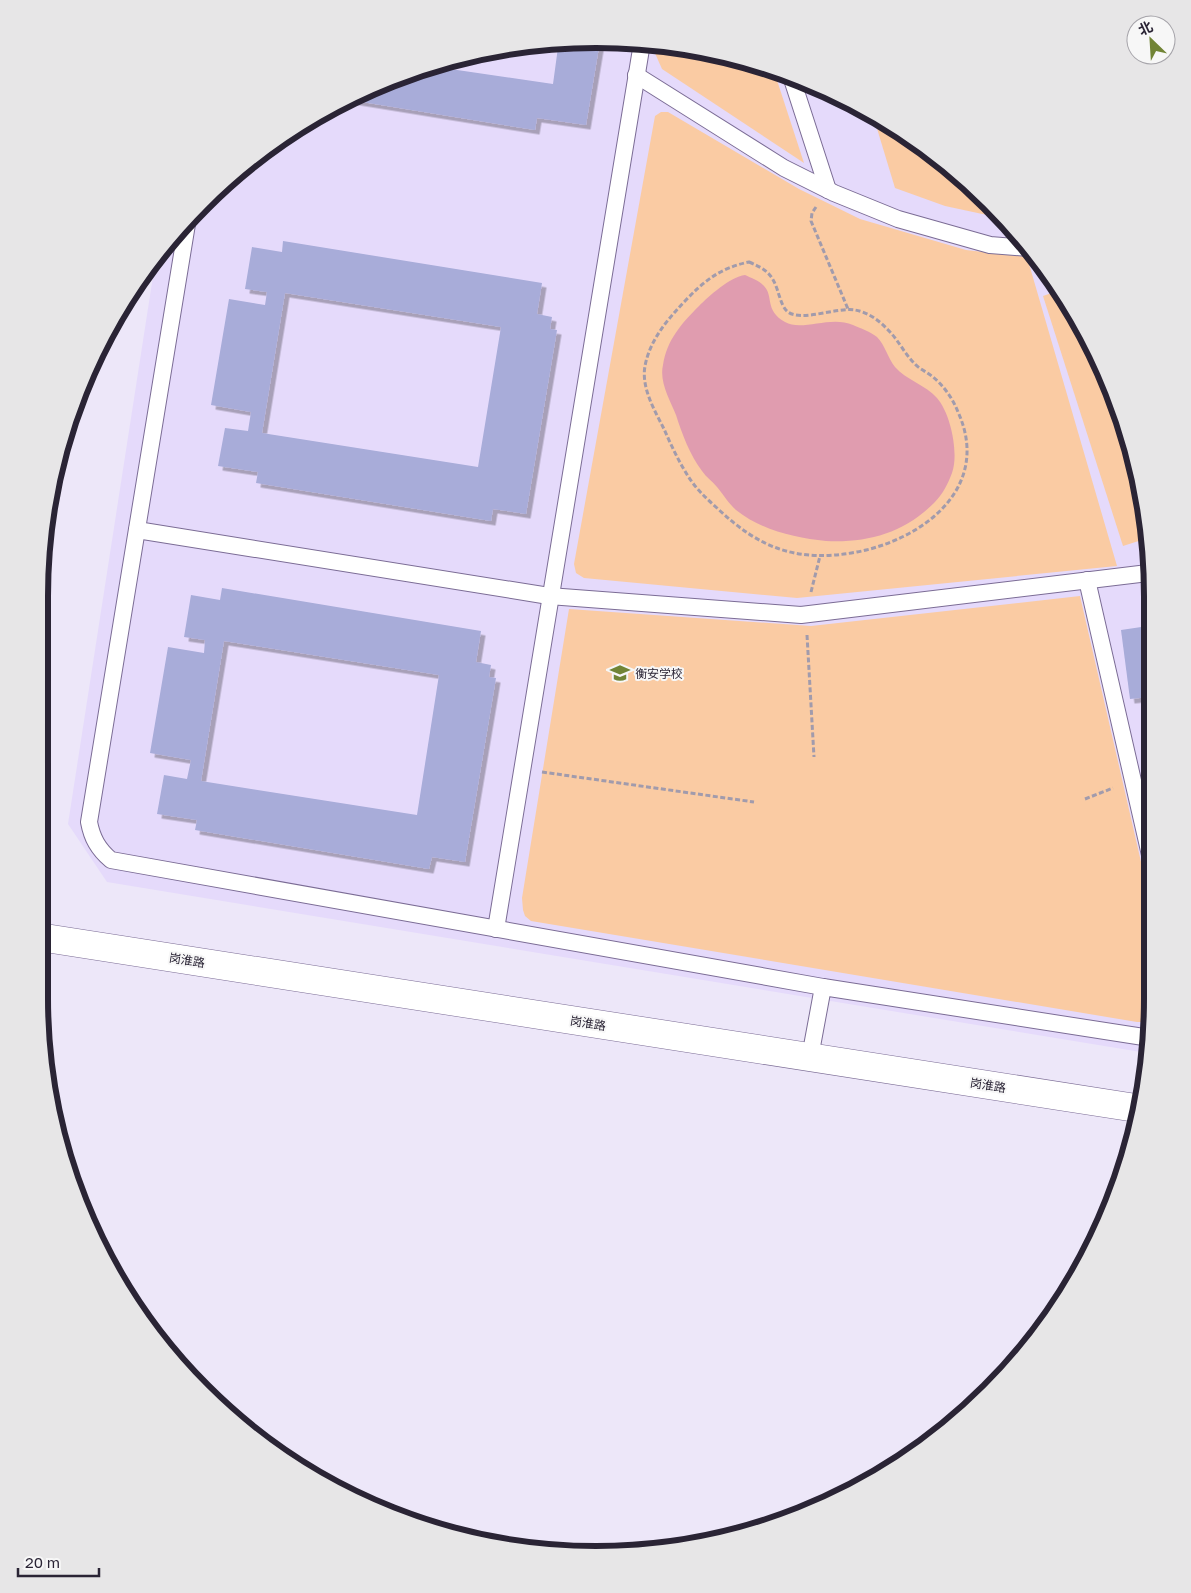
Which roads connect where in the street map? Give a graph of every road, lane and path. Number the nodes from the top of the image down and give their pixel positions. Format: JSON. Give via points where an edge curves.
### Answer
{"nodes":[{"id":1,"x":641,"y":50,"type":"edge"},
{"id":2,"x":636,"y":75,"type":"junction"},
{"id":3,"x":794,"y":85,"type":"edge"},
{"id":4,"x":828,"y":190,"type":"junction"},
{"id":5,"x":186,"y":231,"type":"edge"},
{"id":6,"x":1018,"y":247,"type":"edge"},
{"id":7,"x":848,"y":309,"type":"junction"},
{"id":8,"x":137,"y":530,"type":"junction"},
{"id":9,"x":820,"y":556,"type":"junction"},
{"id":10,"x":1143,"y":574,"type":"edge"},
{"id":11,"x":1087,"y":580,"type":"junction"},
{"id":12,"x":549,"y":596,"type":"junction"},
{"id":13,"x":805,"y":614,"type":"junction"},
{"id":14,"x":814,"y":757,"type":"dead end"},
{"id":15,"x":522,"y":770,"type":"junction"},
{"id":16,"x":1133,"y":780,"type":"junction"},
{"id":17,"x":1085,"y":799,"type":"dead end"},
{"id":18,"x":754,"y":802,"type":"dead end"},
{"id":19,"x":1144,"y":829,"type":"edge"},
{"id":20,"x":496,"y":928,"type":"junction"},
{"id":21,"x":48,"y":938,"type":"edge"},
{"id":22,"x":822,"y":987,"type":"junction"},
{"id":23,"x":1142,"y":1037,"type":"edge"},
{"id":24,"x":810,"y":1057,"type":"junction"},
{"id":25,"x":1132,"y":1107,"type":"edge"}],
"edges":[{"from":1,"to":2,"type":"lane"},
{"from":2,"to":4,"type":"lane","via":[[784,168]]},
{"from":2,"to":12,"type":"lane"},
{"from":3,"to":4,"type":"lane"},
{"from":4,"to":6,"type":"lane","via":[[898,219],[990,245]]},
{"from":4,"to":7,"type":"path","via":[[812,213],[811,221]]},
{"from":5,"to":8,"type":"lane"},
{"from":7,"to":9,"type":"path","via":[[867,314],[889,330],[915,365],[944,388],[959,414],[968,457],[955,494],[945,507],[914,532],[880,547]]},
{"from":7,"to":9,"type":"path","via":[[792,314],[783,305],[776,284],[764,268],[749,262],[739,264],[706,280],[670,316],[652,344],[644,368],[651,403],[699,492],[751,537],[790,552]]},
{"from":8,"to":12,"type":"lane"},
{"from":8,"to":20,"type":"lane","via":[[89,822],[101,852],[110,860]]},
{"from":9,"to":13,"type":"path"},
{"from":10,"to":11,"type":"lane"},
{"from":11,"to":13,"type":"lane"},
{"from":11,"to":16,"type":"lane"},
{"from":12,"to":13,"type":"lane"},
{"from":12,"to":15,"type":"lane"},
{"from":13,"to":14,"type":"path"},
{"from":15,"to":18,"type":"path"},
{"from":15,"to":20,"type":"lane"},
{"from":16,"to":17,"type":"path"},
{"from":16,"to":19,"type":"lane"},
{"from":20,"to":22,"type":"lane"},
{"from":21,"to":24,"type":"street","name":"岗淮路"},
{"from":22,"to":23,"type":"lane"},
{"from":22,"to":24,"type":"lane"},
{"from":24,"to":25,"type":"street","name":"岗淮路"}]}
